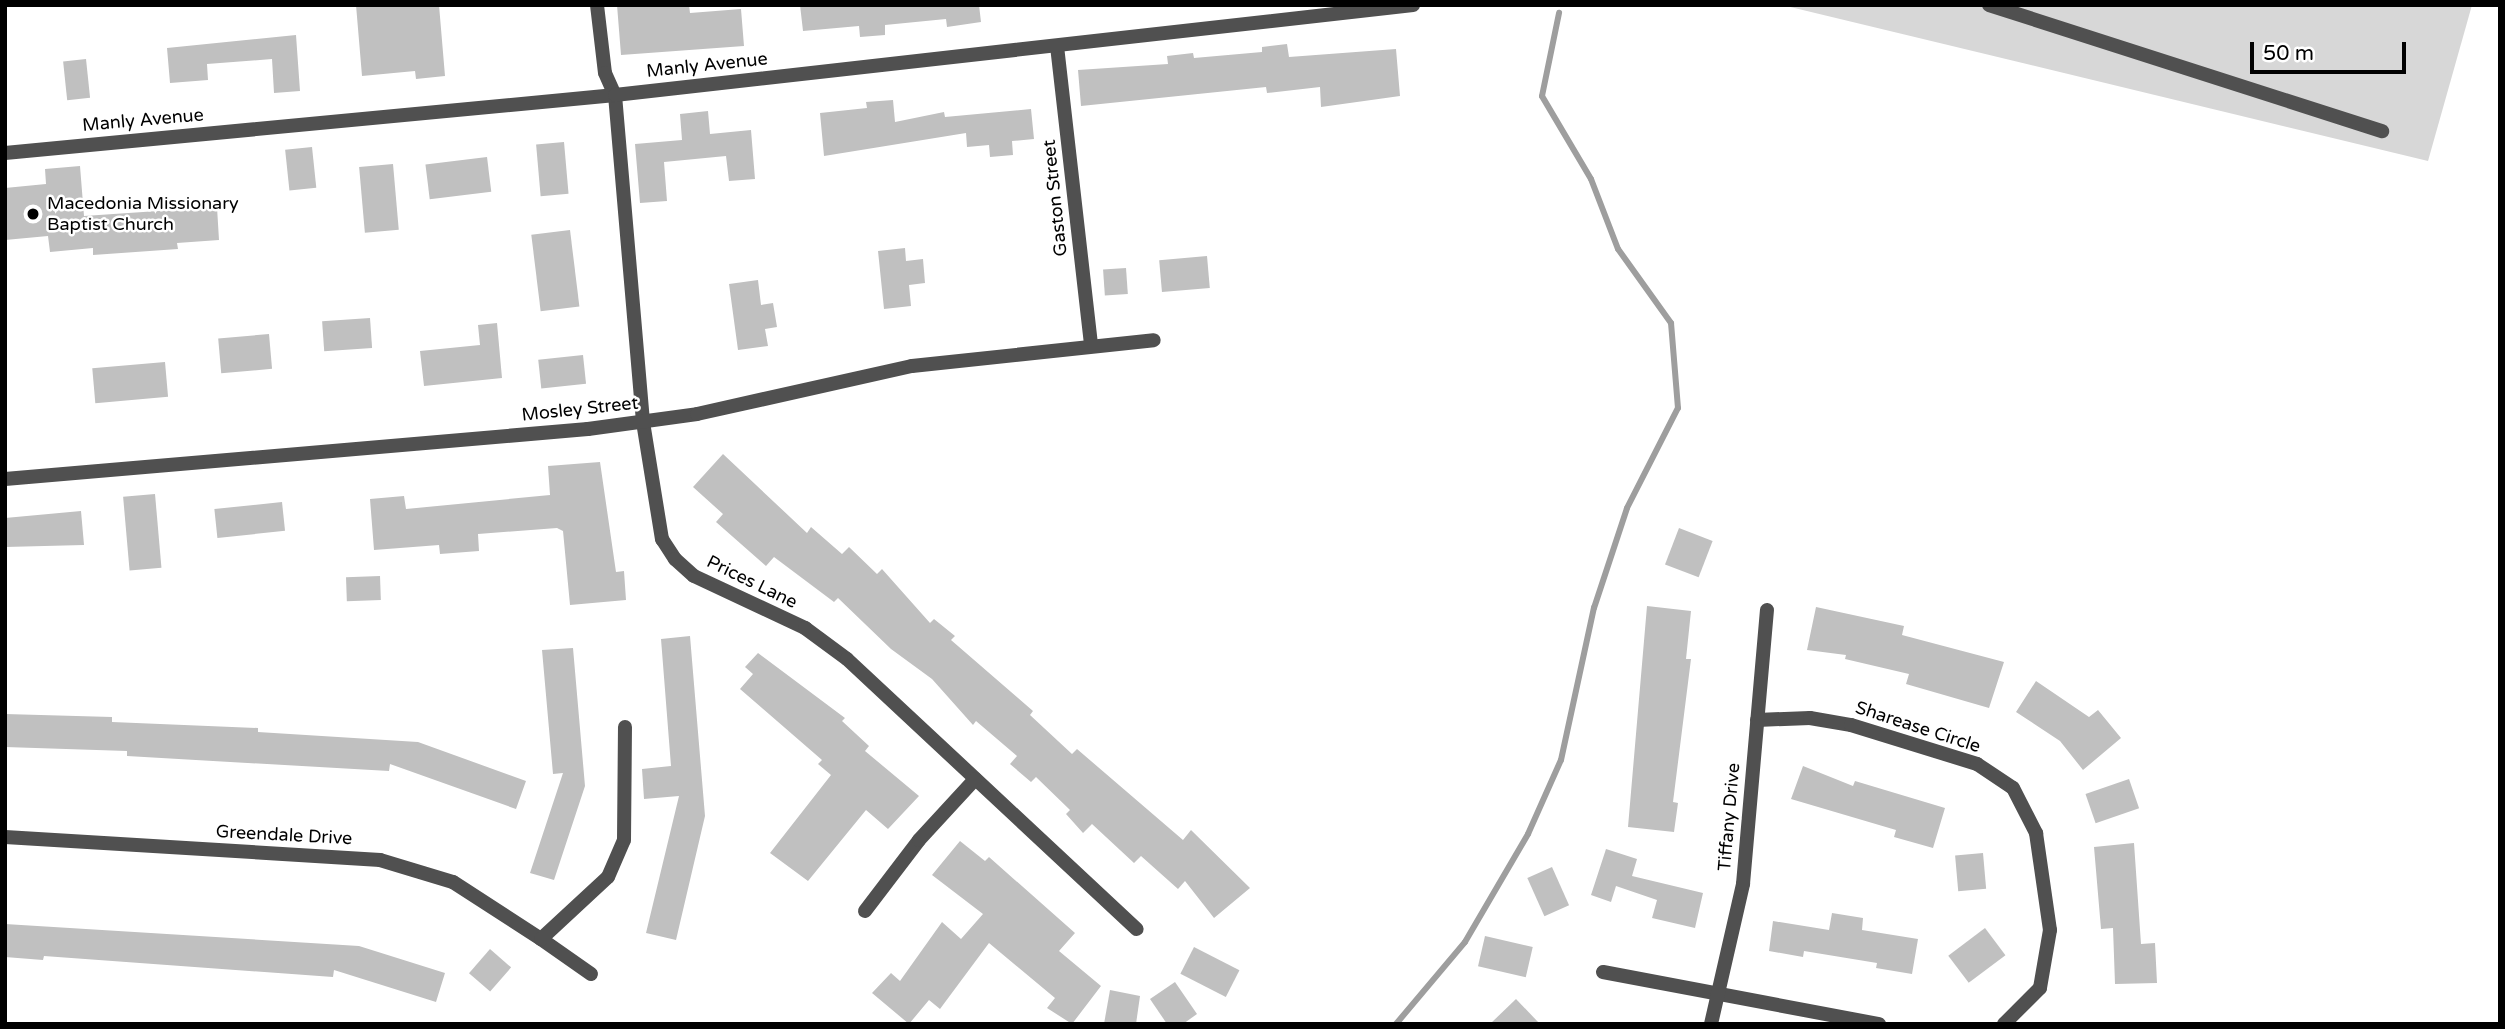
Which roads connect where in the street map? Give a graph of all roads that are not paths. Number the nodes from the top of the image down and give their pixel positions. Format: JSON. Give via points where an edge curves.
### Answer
{"nodes":[{"id":1,"x":597,"y":5,"type":"edge"},
{"id":2,"x":1413,"y":5,"type":"edge"},
{"id":3,"x":1989,"y":5,"type":"edge"},
{"id":4,"x":1057,"y":46,"type":"junction"},
{"id":5,"x":615,"y":95,"type":"junction"},
{"id":6,"x":2382,"y":131,"type":"dead end"},
{"id":7,"x":5,"y":153,"type":"edge"},
{"id":8,"x":1154,"y":340,"type":"dead end"},
{"id":9,"x":1091,"y":346,"type":"junction"},
{"id":10,"x":642,"y":422,"type":"junction"},
{"id":11,"x":5,"y":480,"type":"edge"},
{"id":12,"x":1767,"y":610,"type":"dead end"},
{"id":13,"x":1757,"y":720,"type":"junction"},
{"id":14,"x":625,"y":727,"type":"dead end"},
{"id":15,"x":975,"y":779,"type":"junction"},
{"id":16,"x":5,"y":837,"type":"edge"},
{"id":17,"x":865,"y":911,"type":"dead end"},
{"id":18,"x":1137,"y":929,"type":"dead end"},
{"id":19,"x":541,"y":939,"type":"junction"},
{"id":20,"x":1603,"y":972,"type":"dead end"},
{"id":21,"x":591,"y":974,"type":"dead end"},
{"id":22,"x":1719,"y":993,"type":"junction"},
{"id":23,"x":1712,"y":1024,"type":"edge"},
{"id":24,"x":1878,"y":1024,"type":"edge"},
{"id":25,"x":2004,"y":1024,"type":"edge"}],
"edges":[{"from":1,"to":5,"type":"street","name":"Prices Lane","via":[[605,73]]},
{"from":2,"to":4,"type":"street","name":"Manly Avenue"},
{"from":3,"to":6,"type":"street"},
{"from":4,"to":5,"type":"street","name":"Manly Avenue"},
{"from":4,"to":9,"type":"street","name":"Gaston Street"},
{"from":5,"to":7,"type":"street","name":"Manly Avenue"},
{"from":5,"to":10,"type":"street","name":"Prices Lane"},
{"from":8,"to":9,"type":"street","name":"Mosley Street"},
{"from":9,"to":10,"type":"street","name":"Mosley Street","via":[[912,366]]},
{"from":10,"to":11,"type":"street","name":"Mosley Street"},
{"from":10,"to":15,"type":"street","name":"Prices Lane","via":[[655,516],[675,559],[717,589],[824,641]]},
{"from":12,"to":13,"type":"street","name":"Tiffany Drive"},
{"from":13,"to":22,"type":"street","name":"Tiffany Drive","via":[[1743,884]]},
{"from":13,"to":25,"type":"street","name":"Sharease Circle","via":[[1810,718],[1851,724],[1977,764],[2013,788],[2036,833],[2050,930],[2040,988]]},
{"from":14,"to":19,"type":"street","via":[[624,840],[608,877]]},
{"from":15,"to":17,"type":"street","via":[[919,840]]},
{"from":15,"to":18,"type":"street","name":"Prices Lane"},
{"from":16,"to":19,"type":"street","name":"Greendale Drive","via":[[380,860],[453,882]]},
{"from":19,"to":21,"type":"street","name":"Greendale Drive"},
{"from":20,"to":22,"type":"street"},
{"from":22,"to":23,"type":"street","name":"Tiffany Drive"},
{"from":22,"to":24,"type":"street"}]}
